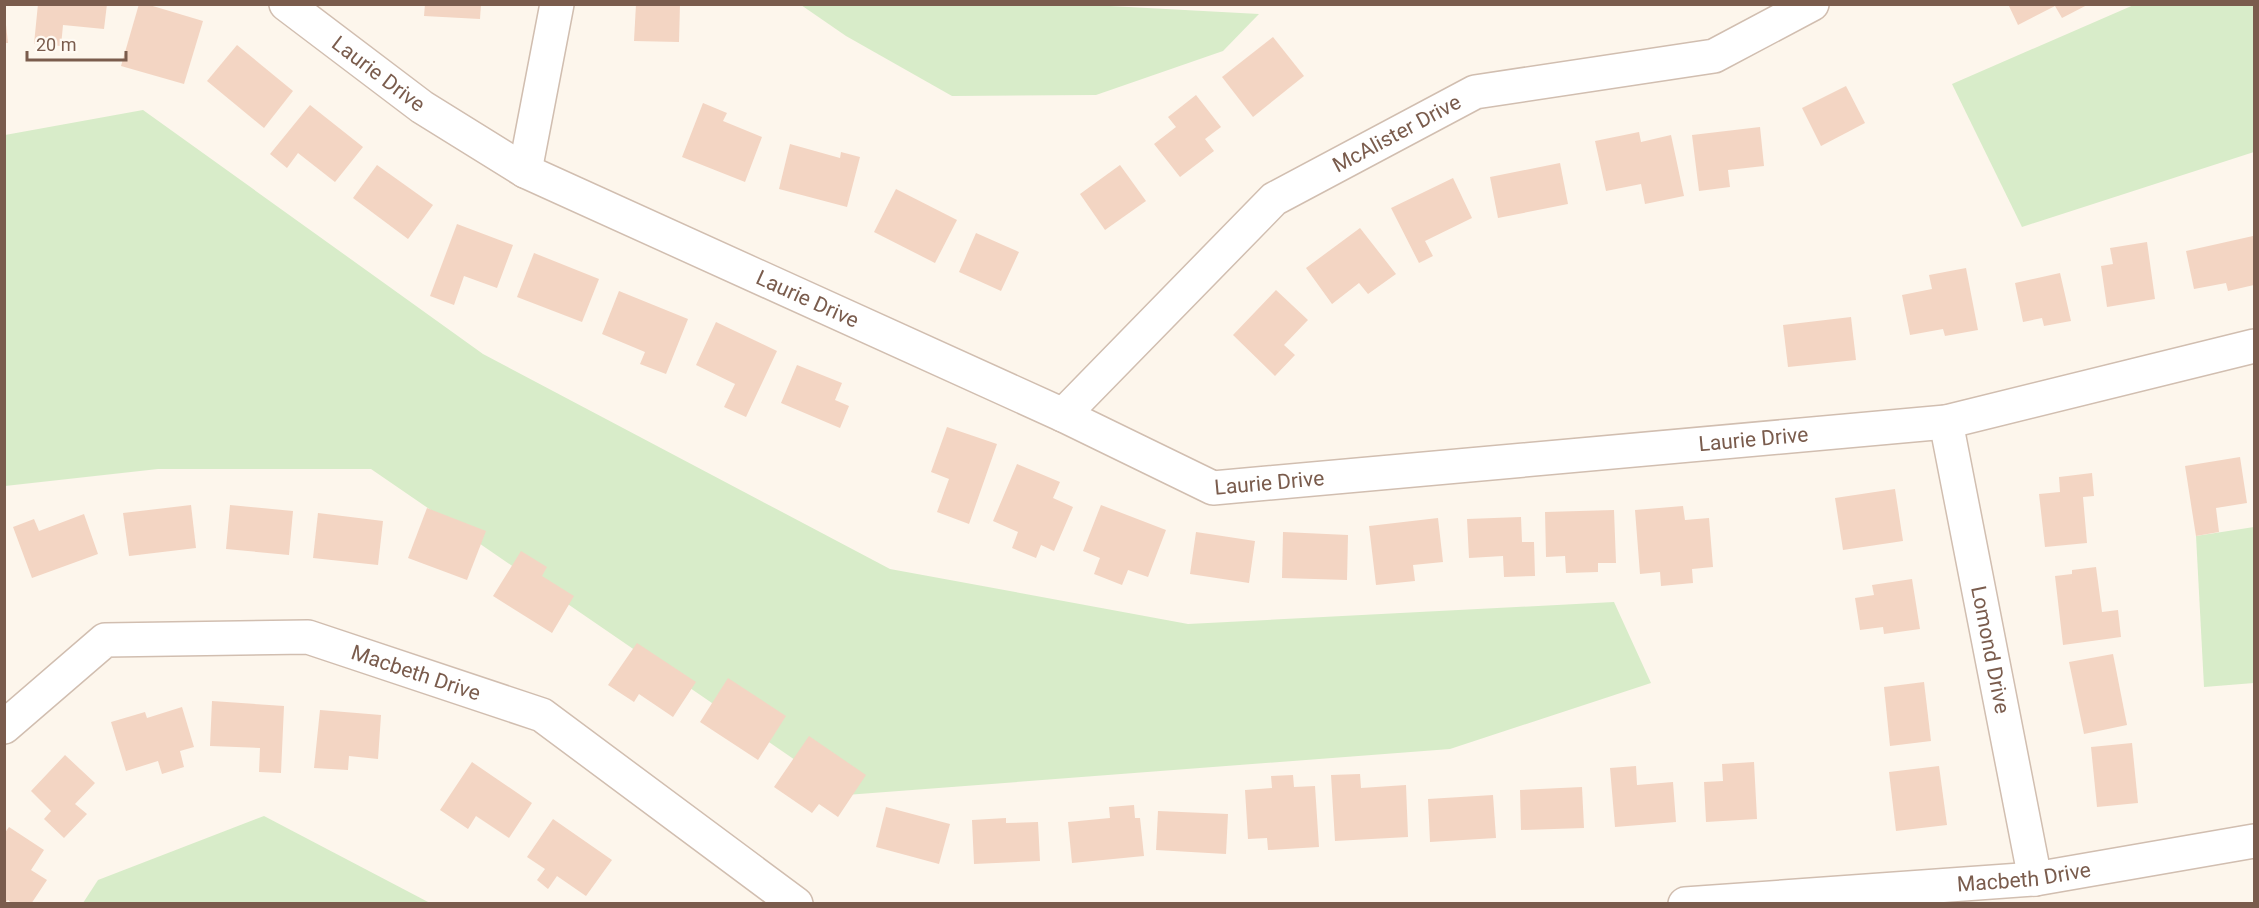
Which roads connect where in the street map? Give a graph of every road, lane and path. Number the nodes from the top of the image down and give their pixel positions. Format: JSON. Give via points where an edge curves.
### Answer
{"nodes":[{"id":1,"x":286,"y":4,"type":"edge"},
{"id":2,"x":557,"y":4,"type":"edge"},
{"id":3,"x":1812,"y":4,"type":"edge"},
{"id":4,"x":525,"y":171,"type":"junction"},
{"id":5,"x":2254,"y":346,"type":"edge"},
{"id":6,"x":1063,"y":415,"type":"junction"},
{"id":7,"x":1946,"y":422,"type":"junction"},
{"id":8,"x":4,"y":727,"type":"edge"},
{"id":9,"x":2254,"y":841,"type":"edge"},
{"id":10,"x":2035,"y":879,"type":"junction"},
{"id":11,"x":796,"y":903,"type":"edge"},
{"id":12,"x":1685,"y":903,"type":"edge"}],
"edges":[{"from":1,"to":4,"type":"street","name":"Laurie Drive","via":[[422,107]]},
{"from":2,"to":4,"type":"street"},
{"from":3,"to":6,"type":"street","name":"McAlister Drive","via":[[1714,56],[1475,92],[1274,199]]},
{"from":4,"to":6,"type":"street","name":"Laurie Drive"},
{"from":5,"to":7,"type":"street","name":"Laurie Drive"},
{"from":6,"to":7,"type":"street","name":"Laurie Drive","via":[[1214,488]]},
{"from":7,"to":10,"type":"street","name":"Lomond Drive"},
{"from":8,"to":11,"type":"street","name":"Macbeth Drive","via":[[105,640],[308,637],[542,715]]},
{"from":9,"to":10,"type":"street","name":"Macbeth Drive"},
{"from":10,"to":12,"type":"street","name":"Macbeth Drive"}]}
